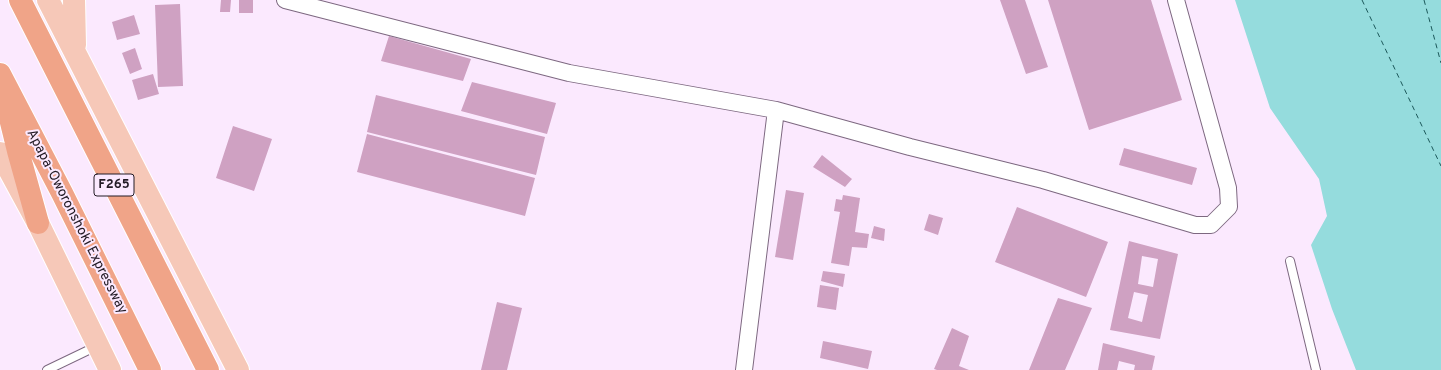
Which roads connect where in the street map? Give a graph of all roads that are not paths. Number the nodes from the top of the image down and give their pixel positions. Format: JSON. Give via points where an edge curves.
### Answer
{"nodes":[{"id":1,"x":20,"y":0,"type":"edge"},
{"id":2,"x":48,"y":0,"type":"edge"},
{"id":3,"x":74,"y":0,"type":"edge"},
{"id":4,"x":285,"y":0,"type":"edge"},
{"id":5,"x":1176,"y":0,"type":"edge"},
{"id":6,"x":75,"y":51,"type":"junction"},
{"id":7,"x":0,"y":76,"type":"edge"},
{"id":8,"x":776,"y":110,"type":"junction"},
{"id":9,"x":0,"y":131,"type":"edge"},
{"id":10,"x":9,"y":152,"type":"edge"},
{"id":11,"x":62,"y":193,"type":"junction"},
{"id":12,"x":38,"y":223,"type":"joint"},
{"id":13,"x":1290,"y":261,"type":"dead end"},
{"id":14,"x":97,"y":346,"type":"junction"},
{"id":15,"x":47,"y":370,"type":"edge"},
{"id":16,"x":110,"y":370,"type":"edge"},
{"id":17,"x":150,"y":370,"type":"edge"},
{"id":18,"x":208,"y":370,"type":"edge"},
{"id":19,"x":238,"y":370,"type":"edge"},
{"id":20,"x":744,"y":370,"type":"edge"},
{"id":21,"x":1316,"y":370,"type":"edge"}],
"edges":[{"from":1,"to":18,"type":"highway","number":"F265"},
{"from":2,"to":6,"type":"main road"},
{"from":3,"to":6,"type":"main road"},
{"from":4,"to":8,"type":"street","via":[[569,73]]},
{"from":5,"to":8,"type":"street","via":[[1228,188],[1229,207],[1211,225],[1194,226],[1043,180]]},
{"from":6,"to":19,"type":"main road"},
{"from":7,"to":10,"type":"highway"},
{"from":7,"to":11,"type":"highway","name":"Apapa-Oworonshoki Expressway"},
{"from":8,"to":20,"type":"street"},
{"from":9,"to":10,"type":"highway"},
{"from":10,"to":11,"type":"highway"},
{"from":10,"to":12,"type":"highway"},
{"from":11,"to":17,"type":"highway","name":"Apapa-Oworonshoki Expressway"},
{"from":12,"to":14,"type":"main road"},
{"from":13,"to":21,"type":"lane"},
{"from":14,"to":15,"type":"lane"},
{"from":14,"to":16,"type":"main road"}]}
